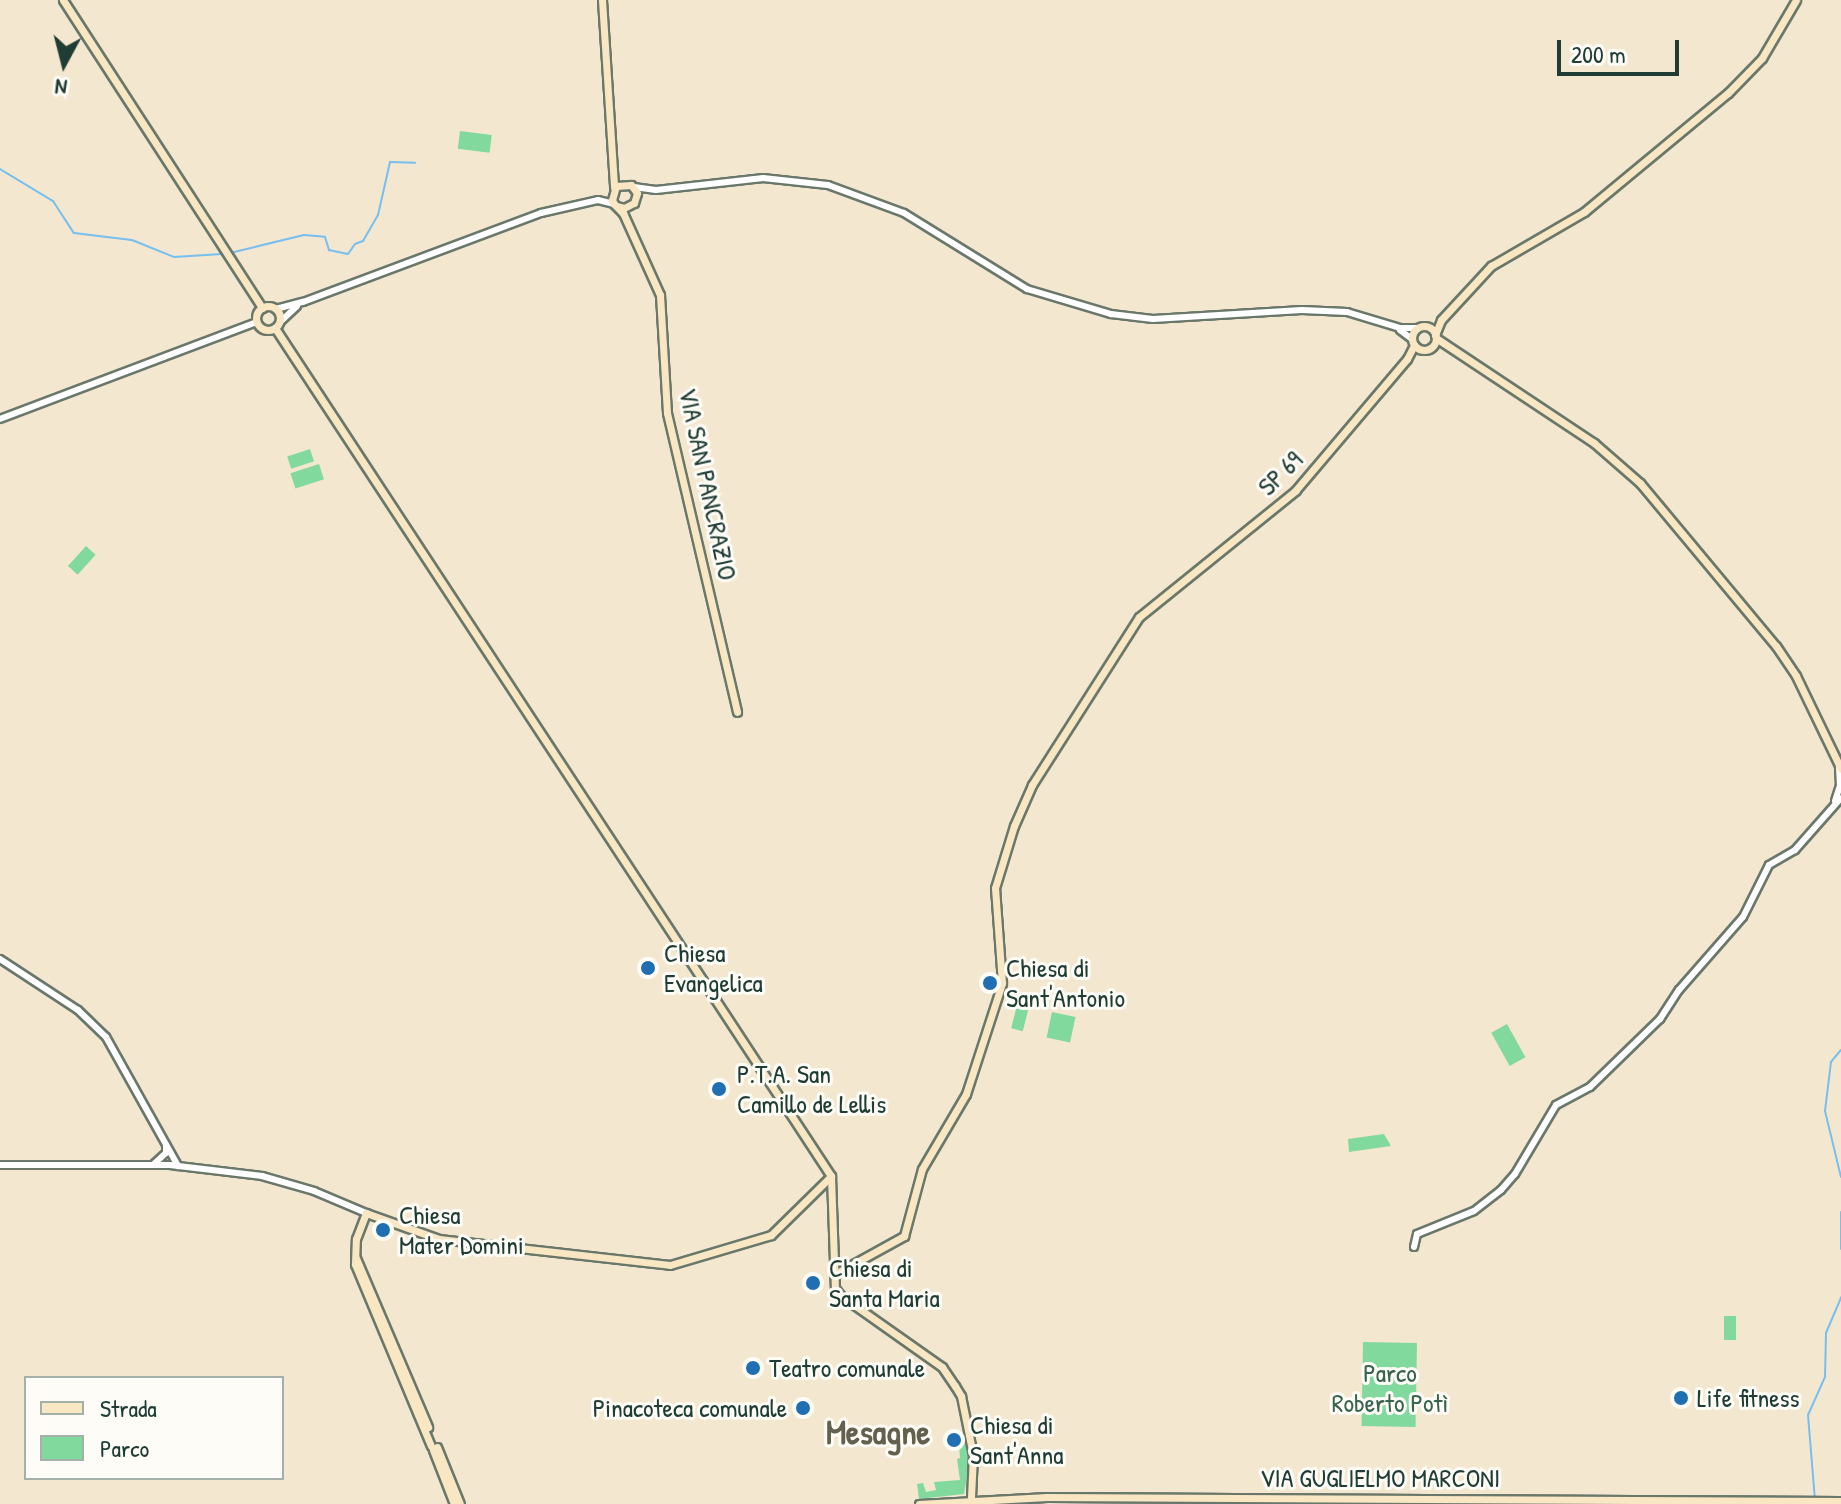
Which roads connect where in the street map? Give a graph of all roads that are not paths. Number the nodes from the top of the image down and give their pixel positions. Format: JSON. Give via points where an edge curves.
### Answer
{"nodes":[{"id":1,"x":63,"y":0,"type":"edge"},
{"id":2,"x":602,"y":0,"type":"edge"},
{"id":3,"x":1796,"y":0,"type":"edge"},
{"id":4,"x":634,"y":187,"type":"junction"},
{"id":5,"x":616,"y":188,"type":"junction"},
{"id":6,"x":656,"y":190,"type":"junction"},
{"id":7,"x":586,"y":202,"type":"junction"},
{"id":8,"x":635,"y":202,"type":"junction"},
{"id":9,"x":616,"y":205,"type":"junction"},
{"id":10,"x":627,"y":220,"type":"junction"},
{"id":11,"x":303,"y":302,"type":"junction"},
{"id":12,"x":262,"y":308,"type":"junction"},
{"id":13,"x":276,"y":309,"type":"junction"},
{"id":14,"x":1441,"y":320,"type":"junction"},
{"id":15,"x":257,"y":322,"type":"junction"},
{"id":16,"x":277,"y":325,"type":"junction"},
{"id":17,"x":1393,"y":326,"type":"junction"},
{"id":18,"x":1427,"y":326,"type":"junction"},
{"id":19,"x":1416,"y":328,"type":"junction"},
{"id":20,"x":1435,"y":336,"type":"junction"},
{"id":21,"x":1413,"y":342,"type":"junction"},
{"id":22,"x":1428,"y":348,"type":"junction"},
{"id":23,"x":1455,"y":353,"type":"junction"},
{"id":24,"x":1407,"y":359,"type":"junction"},
{"id":25,"x":0,"y":419,"type":"edge"},
{"id":26,"x":737,"y":712,"type":"dead end"},
{"id":27,"x":1840,"y":766,"type":"edge"},
{"id":28,"x":1840,"y":793,"type":"edge"},
{"id":29,"x":0,"y":959,"type":"edge"},
{"id":30,"x":166,"y":1149,"type":"junction"},
{"id":31,"x":0,"y":1165,"type":"edge"},
{"id":32,"x":153,"y":1165,"type":"junction"},
{"id":33,"x":174,"y":1165,"type":"junction"},
{"id":34,"x":831,"y":1176,"type":"junction"},
{"id":35,"x":366,"y":1213,"type":"junction"},
{"id":36,"x":1414,"y":1247,"type":"dead end"},
{"id":37,"x":835,"y":1274,"type":"junction"},
{"id":38,"x":971,"y":1498,"type":"junction"},
{"id":39,"x":1841,"y":1501,"type":"edge"},
{"id":40,"x":1584,"y":1502,"type":"edge"},
{"id":41,"x":457,"y":1504,"type":"edge"},
{"id":42,"x":919,"y":1504,"type":"edge"}],
"edges":[{"from":1,"to":12,"type":"main road"},
{"from":2,"to":5,"type":"main road"},
{"from":3,"to":14,"type":"main road","via":[[1762,58],[1728,93],[1584,212],[1491,266]]},
{"from":4,"to":5,"type":"main road"},
{"from":4,"to":6,"type":"street"},
{"from":4,"to":8,"type":"main road"},
{"from":5,"to":7,"type":"street"},
{"from":5,"to":9,"type":"main road"},
{"from":6,"to":8,"type":"street"},
{"from":6,"to":17,"type":"street","via":[[763,178],[828,185],[904,213],[1027,289],[1111,314],[1153,319],[1330,311]]},
{"from":7,"to":9,"type":"street"},
{"from":7,"to":11,"type":"street","via":[[541,213]]},
{"from":8,"to":9,"type":"main road"},
{"from":8,"to":10,"type":"main road"},
{"from":9,"to":10,"type":"main road","name":"VIA SAN PANCRAZIO"},
{"from":10,"to":26,"type":"main road","name":"VIA SAN PANCRAZIO","via":[[660,295],[667,413]]},
{"from":11,"to":13,"type":"street"},
{"from":11,"to":16,"type":"street"},
{"from":12,"to":13,"type":"main road"},
{"from":12,"to":15,"type":"main road"},
{"from":13,"to":16,"type":"main road"},
{"from":14,"to":18,"type":"main road"},
{"from":14,"to":20,"type":"main road"},
{"from":15,"to":16,"type":"main road","via":[[265,329]]},
{"from":15,"to":25,"type":"street"},
{"from":16,"to":34,"type":"main road"},
{"from":17,"to":19,"type":"street"},
{"from":17,"to":21,"type":"street"},
{"from":18,"to":19,"type":"main road"},
{"from":18,"to":20,"type":"main road"},
{"from":19,"to":21,"type":"main road"},
{"from":20,"to":22,"type":"main road"},
{"from":20,"to":23,"type":"main road"},
{"from":21,"to":22,"type":"main road"},
{"from":21,"to":24,"type":"main road"},
{"from":22,"to":23,"type":"main road"},
{"from":22,"to":24,"type":"main road"},
{"from":23,"to":27,"type":"main road","via":[[1594,443],[1640,483],[1776,646]]},
{"from":24,"to":37,"type":"main road","name":"SP 69","via":[[1295,491],[1139,617],[1032,785],[994,894],[1002,983],[966,1094],[926,1162],[904,1236]]},
{"from":27,"to":28,"type":"street"},
{"from":28,"to":36,"type":"street","via":[[1795,850],[1769,865],[1743,917],[1660,1019],[1590,1087],[1556,1105],[1501,1190],[1474,1211],[1417,1234]]},
{"from":29,"to":30,"type":"street","via":[[92,1022],[114,1049]]},
{"from":30,"to":32,"type":"street"},
{"from":30,"to":33,"type":"street"},
{"from":31,"to":32,"type":"street"},
{"from":32,"to":33,"type":"street"},
{"from":33,"to":35,"type":"street","via":[[284,1181]]},
{"from":34,"to":35,"type":"main road","via":[[771,1235],[670,1265],[439,1239]]},
{"from":34,"to":37,"type":"main road"},
{"from":35,"to":41,"type":"main road","via":[[354,1257]]},
{"from":37,"to":38,"type":"main road","via":[[840,1295],[942,1367],[955,1386],[973,1455]]},
{"from":38,"to":40,"type":"main road","name":"VIA GUGLIELMO MARCONI"},
{"from":38,"to":42,"type":"main road","name":"VIA GUGLIELMO MARCONI"},
{"from":39,"to":40,"type":"main road","name":"VIA GUGLIELMO MARCONI"}]}
